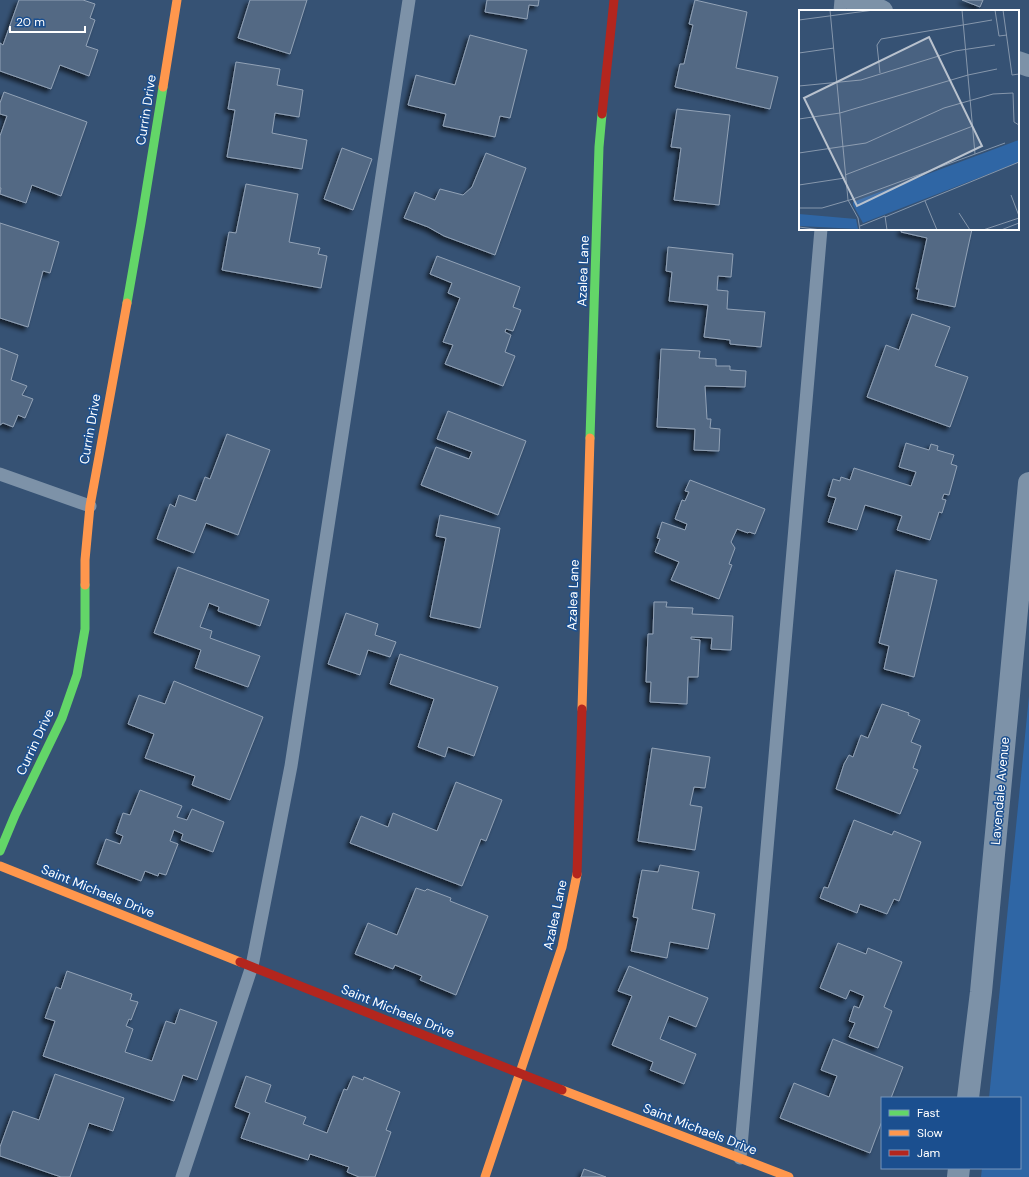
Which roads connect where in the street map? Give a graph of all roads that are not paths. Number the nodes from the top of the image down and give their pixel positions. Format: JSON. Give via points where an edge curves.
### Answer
{"nodes":[{"id":1,"x":177,"y":0,"type":"edge"},
{"id":2,"x":408,"y":0,"type":"edge"},
{"id":3,"x":614,"y":0,"type":"edge"},
{"id":4,"x":841,"y":0,"type":"edge"},
{"id":5,"x":853,"y":0,"type":"edge"},
{"id":6,"x":840,"y":10,"type":"edge"},
{"id":7,"x":879,"y":10,"type":"edge"},
{"id":8,"x":1019,"y":62,"type":"edge"},
{"id":9,"x":1029,"y":66,"type":"edge"},
{"id":10,"x":821,"y":230,"type":"edge"},
{"id":11,"x":0,"y":474,"type":"edge"},
{"id":12,"x":1029,"y":484,"type":"edge"},
{"id":13,"x":90,"y":506,"type":"junction"},
{"id":14,"x":0,"y":851,"type":"edge"},
{"id":15,"x":0,"y":866,"type":"edge"},
{"id":16,"x":252,"y":966,"type":"junction"},
{"id":17,"x":520,"y":1074,"type":"junction"},
{"id":18,"x":968,"y":1097,"type":"edge"},
{"id":19,"x":740,"y":1158,"type":"junction"},
{"id":20,"x":767,"y":1174,"type":"edge"},
{"id":21,"x":182,"y":1177,"type":"edge"},
{"id":22,"x":485,"y":1177,"type":"edge"},
{"id":23,"x":789,"y":1177,"type":"edge"}],
"edges":[{"from":1,"to":13,"type":"street","name":"Currin Drive","via":[[141,223]]},
{"from":2,"to":16,"type":"lane","via":[[291,766]]},
{"from":3,"to":17,"type":"street","name":"Azalea Lane","via":[[599,147],[577,872],[562,947]]},
{"from":4,"to":6,"type":"lane"},
{"from":5,"to":7,"type":"street"},
{"from":8,"to":9,"type":"street"},
{"from":10,"to":19,"type":"lane"},
{"from":11,"to":13,"type":"lane"},
{"from":12,"to":18,"type":"street","name":"Lavendale Avenue","via":[[982,992]]},
{"from":13,"to":14,"type":"street","name":"Currin Drive","via":[[85,560],[85,630],[77,675],[62,718]]},
{"from":15,"to":16,"type":"street","name":"Saint Michaels Drive"},
{"from":16,"to":17,"type":"street","name":"Saint Michaels Drive"},
{"from":16,"to":21,"type":"lane"},
{"from":17,"to":19,"type":"street","name":"Saint Michaels Drive"},
{"from":17,"to":22,"type":"street","name":"Azalea Lane"},
{"from":19,"to":20,"type":"street","name":"Saint Michaels Drive"},
{"from":20,"to":23,"type":"street","name":"Saint Michaels Drive"}]}
